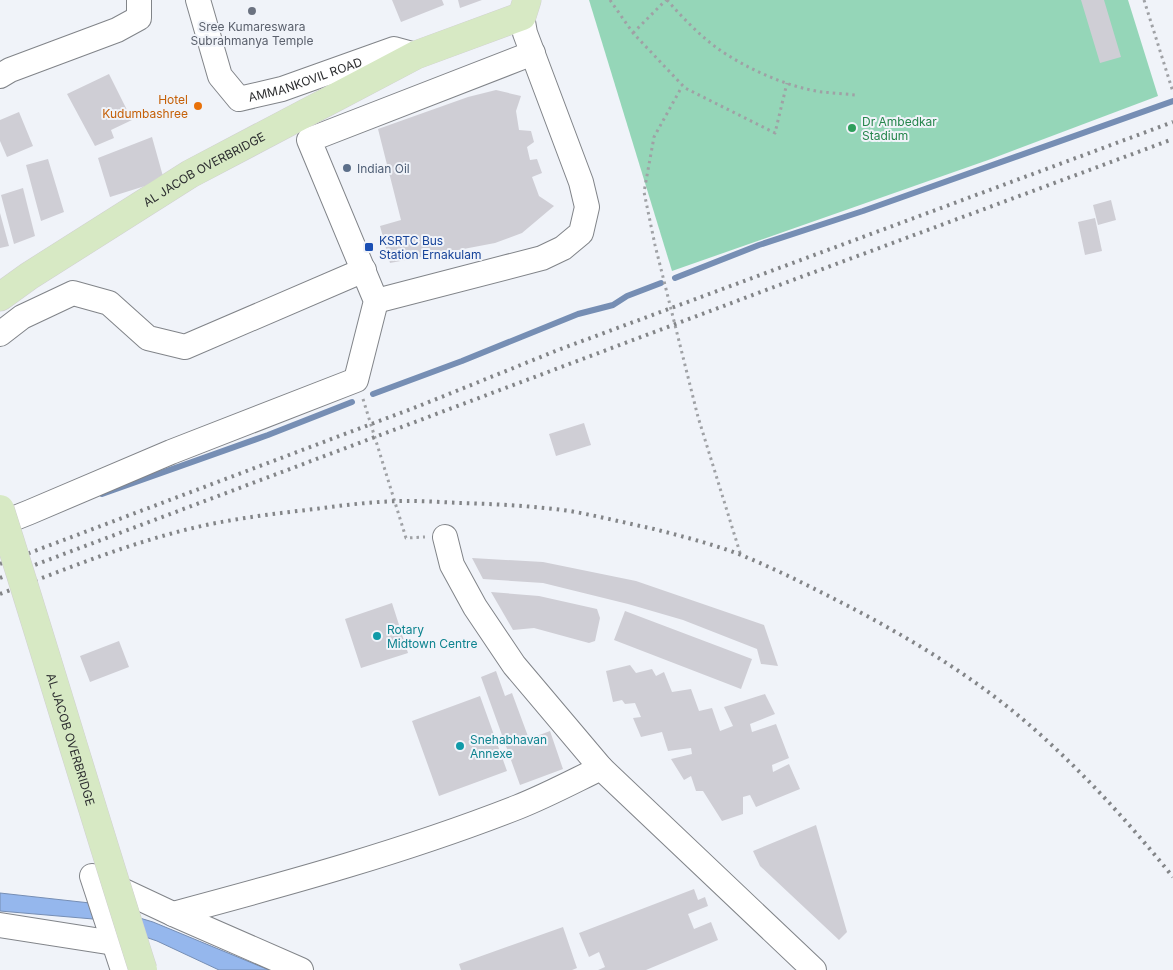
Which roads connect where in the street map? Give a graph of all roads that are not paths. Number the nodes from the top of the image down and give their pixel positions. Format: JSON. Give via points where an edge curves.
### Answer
{"nodes":[{"id":1,"x":139,"y":0,"type":"edge"},
{"id":2,"x":198,"y":0,"type":"edge"},
{"id":3,"x":524,"y":8,"type":"edge"},
{"id":4,"x":533,"y":53,"type":"junction"},
{"id":5,"x":416,"y":55,"type":"junction"},
{"id":6,"x":0,"y":76,"type":"edge"},
{"id":7,"x":364,"y":270,"type":"junction"},
{"id":8,"x":0,"y":298,"type":"edge"},
{"id":9,"x":376,"y":302,"type":"junction"},
{"id":10,"x":0,"y":334,"type":"edge"},
{"id":11,"x":0,"y":509,"type":"edge"},
{"id":12,"x":0,"y":524,"type":"edge"},
{"id":13,"x":444,"y":537,"type":"road end"},
{"id":14,"x":601,"y":768,"type":"junction"},
{"id":15,"x":173,"y":914,"type":"junction"},
{"id":16,"x":0,"y":925,"type":"edge"},
{"id":17,"x":113,"y":938,"type":"junction"},
{"id":18,"x":123,"y":970,"type":"edge"},
{"id":19,"x":143,"y":970,"type":"edge"},
{"id":20,"x":301,"y":970,"type":"edge"},
{"id":21,"x":814,"y":970,"type":"edge"}],
"edges":[{"from":1,"to":6,"type":"street","via":[[139,18],[117,30]]},
{"from":2,"to":5,"type":"street","name":"AMMANKOVIL ROAD","via":[[220,76],[239,99],[282,89],[394,49]]},
{"from":3,"to":4,"type":"street","via":[[525,33]]},
{"from":3,"to":5,"type":"main road","name":"AL JACOB OVERBRIDGE"},
{"from":4,"to":7,"type":"street","via":[[309,140]]},
{"from":4,"to":9,"type":"street","via":[[581,182],[587,207],[580,233],[563,248],[542,258]]},
{"from":5,"to":8,"type":"main road","name":"AL JACOB OVERBRIDGE","via":[[190,174],[29,276]]},
{"from":7,"to":9,"type":"street"},
{"from":7,"to":10,"type":"street","via":[[185,348],[148,338],[109,303],[73,293],[22,316]]},
{"from":9,"to":12,"type":"street","via":[[356,380],[171,452]]},
{"from":11,"to":19,"type":"main road","name":"AL JACOB OVERBRIDGE","bridge":true},
{"from":13,"to":14,"type":"street","via":[[452,565],[475,607],[514,665]]},
{"from":14,"to":15,"type":"street","via":[[520,807],[420,842],[316,875]]},
{"from":14,"to":21,"type":"street"},
{"from":15,"to":17,"type":"street","via":[[92,876]]},
{"from":15,"to":20,"type":"street"},
{"from":16,"to":17,"type":"street"},
{"from":17,"to":18,"type":"street"}]}
